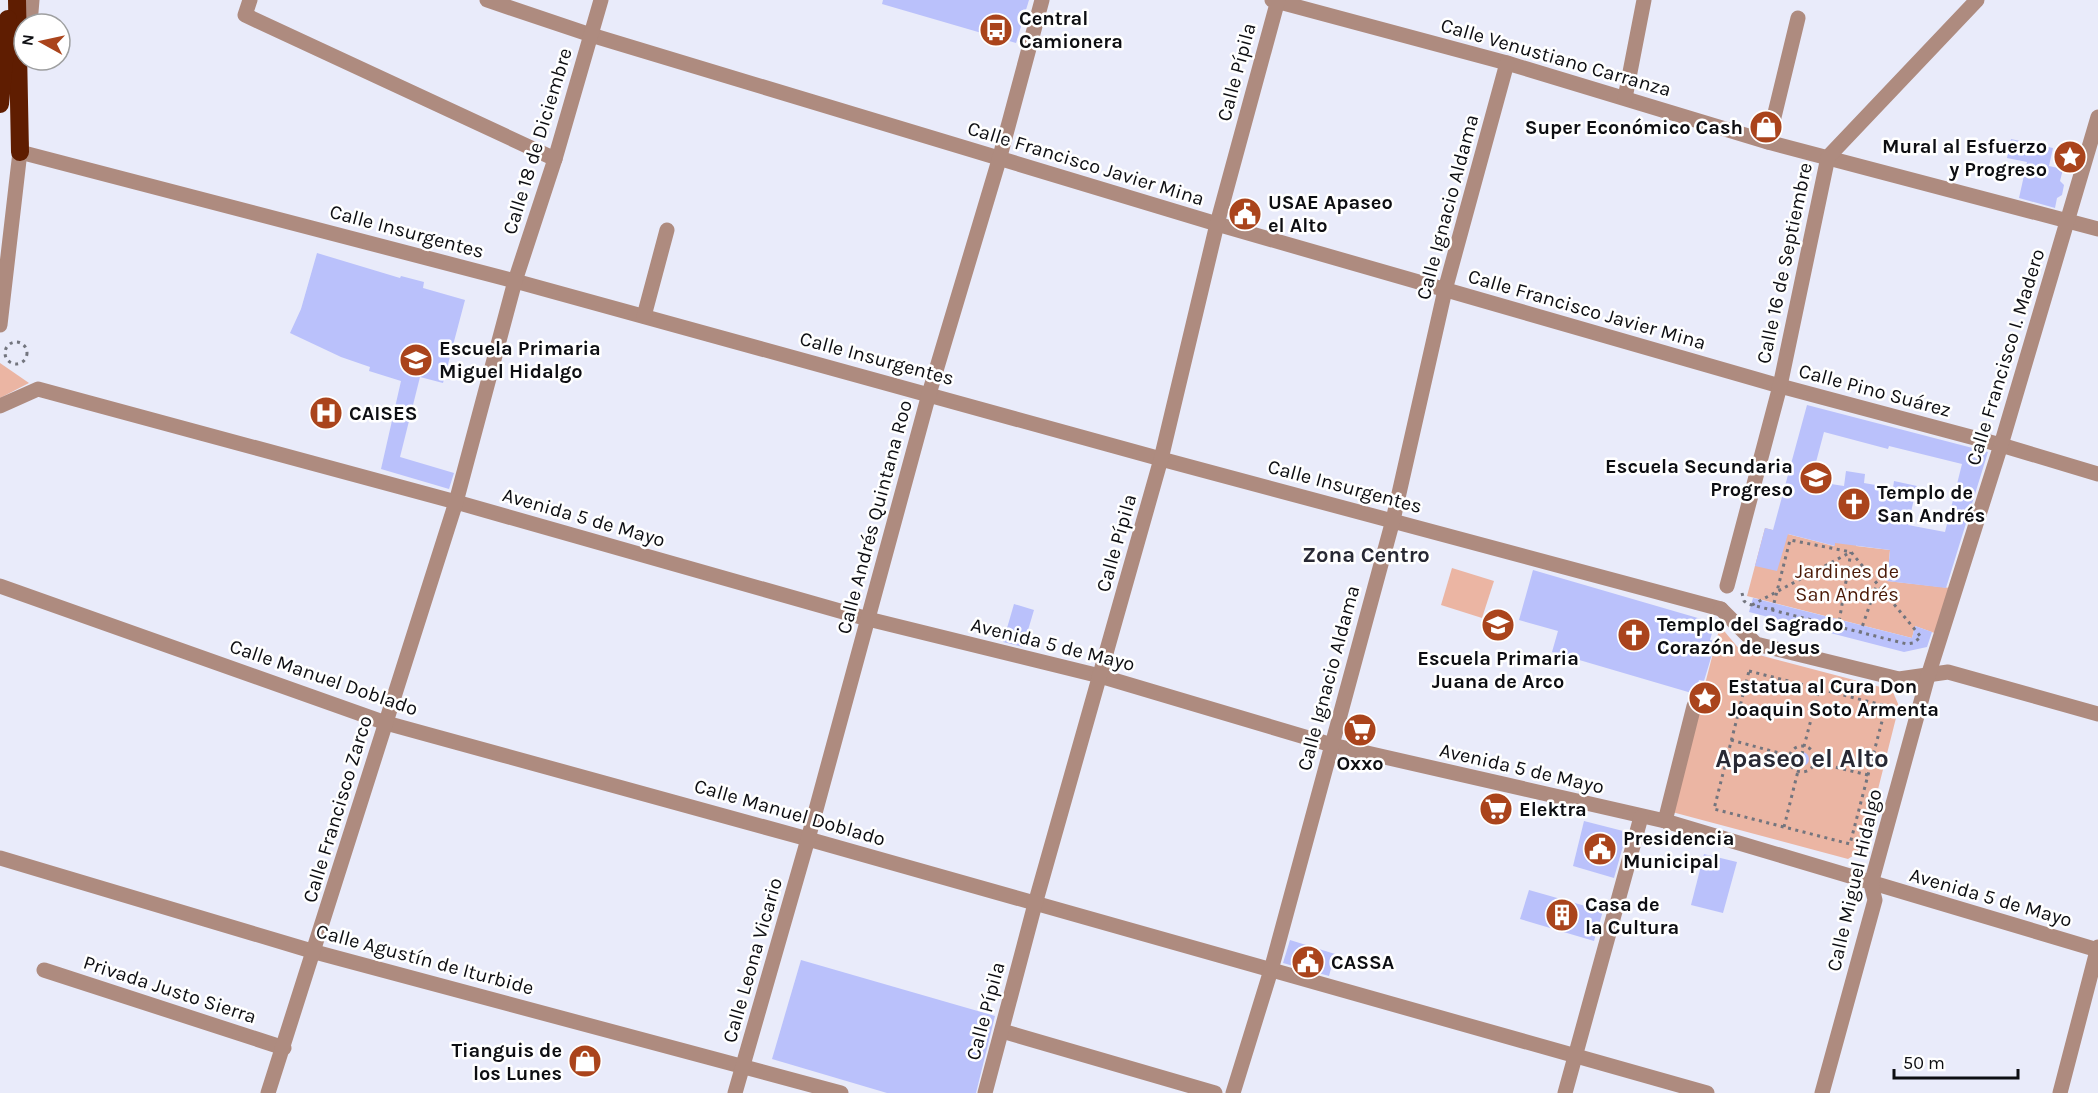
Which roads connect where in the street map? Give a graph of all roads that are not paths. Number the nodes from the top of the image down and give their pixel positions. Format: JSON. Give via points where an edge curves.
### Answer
{"nodes":[{"id":1,"x":9,"y":0,"type":"edge"},
{"id":2,"x":17,"y":0,"type":"edge"},
{"id":3,"x":250,"y":0,"type":"edge"},
{"id":4,"x":487,"y":0,"type":"edge"},
{"id":5,"x":602,"y":0,"type":"edge"},
{"id":6,"x":1042,"y":0,"type":"edge"},
{"id":7,"x":1644,"y":0,"type":"edge"},
{"id":8,"x":1977,"y":0,"type":"edge"},
{"id":9,"x":1275,"y":1,"type":"edge"},
{"id":10,"x":1798,"y":18,"type":"dead end"},
{"id":11,"x":591,"y":35,"type":"junction"},
{"id":12,"x":1508,"y":63,"type":"junction"},
{"id":13,"x":26,"y":72,"type":"edge"},
{"id":14,"x":1625,"y":98,"type":"junction"},
{"id":15,"x":0,"y":104,"type":"edge"},
{"id":16,"x":2098,"y":117,"type":"edge"},
{"id":17,"x":1768,"y":142,"type":"junction"},
{"id":18,"x":20,"y":152,"type":"junction"},
{"id":19,"x":1828,"y":157,"type":"junction"},
{"id":20,"x":555,"y":159,"type":"junction"},
{"id":21,"x":999,"y":159,"type":"junction"},
{"id":22,"x":2068,"y":220,"type":"junction"},
{"id":23,"x":1217,"y":224,"type":"junction"},
{"id":24,"x":2098,"y":229,"type":"edge"},
{"id":25,"x":667,"y":230,"type":"dead end"},
{"id":26,"x":515,"y":281,"type":"junction"},
{"id":27,"x":1445,"y":290,"type":"junction"},
{"id":28,"x":644,"y":316,"type":"junction"},
{"id":29,"x":0,"y":325,"type":"edge"},
{"id":30,"x":1780,"y":386,"type":"junction"},
{"id":31,"x":929,"y":394,"type":"junction"},
{"id":32,"x":0,"y":406,"type":"edge"},
{"id":33,"x":2001,"y":445,"type":"junction"},
{"id":34,"x":1161,"y":459,"type":"junction"},
{"id":35,"x":2098,"y":474,"type":"edge"},
{"id":36,"x":456,"y":502,"type":"junction"},
{"id":37,"x":1392,"y":520,"type":"junction"},
{"id":38,"x":0,"y":586,"type":"edge"},
{"id":39,"x":1724,"y":598,"type":"junction"},
{"id":40,"x":868,"y":619,"type":"junction"},
{"id":41,"x":1100,"y":676,"type":"junction"},
{"id":42,"x":1928,"y":676,"type":"junction"},
{"id":43,"x":1694,"y":706,"type":"dead end"},
{"id":44,"x":2098,"y":714,"type":"edge"},
{"id":45,"x":386,"y":723,"type":"junction"},
{"id":46,"x":1332,"y":745,"type":"junction"},
{"id":47,"x":1641,"y":817,"type":"junction"},
{"id":48,"x":1665,"y":821,"type":"junction"},
{"id":49,"x":808,"y":839,"type":"junction"},
{"id":50,"x":0,"y":858,"type":"edge"},
{"id":51,"x":1871,"y":884,"type":"junction"},
{"id":52,"x":1035,"y":904,"type":"junction"},
{"id":53,"x":2098,"y":949,"type":"edge"},
{"id":54,"x":315,"y":952,"type":"junction"},
{"id":55,"x":44,"y":970,"type":"dead end"},
{"id":56,"x":1271,"y":970,"type":"junction"},
{"id":57,"x":1002,"y":1030,"type":"junction"},
{"id":58,"x":284,"y":1048,"type":"junction"},
{"id":59,"x":1575,"y":1057,"type":"junction"},
{"id":60,"x":743,"y":1066,"type":"junction"},
{"id":61,"x":268,"y":1093,"type":"edge"},
{"id":62,"x":735,"y":1093,"type":"edge"},
{"id":63,"x":841,"y":1093,"type":"edge"},
{"id":64,"x":985,"y":1093,"type":"edge"},
{"id":65,"x":1215,"y":1093,"type":"edge"},
{"id":66,"x":1233,"y":1093,"type":"edge"},
{"id":67,"x":1565,"y":1093,"type":"edge"},
{"id":68,"x":1707,"y":1093,"type":"edge"},
{"id":69,"x":1822,"y":1093,"type":"edge"},
{"id":70,"x":2061,"y":1093,"type":"edge"}],
"edges":[{"from":1,"to":15,"type":"highway"},
{"from":2,"to":18,"type":"highway"},
{"from":3,"to":20,"type":"street","via":[[245,15]]},
{"from":4,"to":11,"type":"street","name":"Calle Francisco Javier Mina"},
{"from":5,"to":11,"type":"street","name":"Calle 18 de Diciembre"},
{"from":6,"to":21,"type":"street","name":"Calle Andrés Quintana Roo"},
{"from":7,"to":14,"type":"street"},
{"from":8,"to":19,"type":"street","name":"Calle 16 de Septiembre"},
{"from":9,"to":12,"type":"street","name":"Calle Venustiano Carranza"},
{"from":9,"to":23,"type":"street","name":"Calle Pípila"},
{"from":10,"to":17,"type":"street"},
{"from":11,"to":20,"type":"street","name":"Calle 18 de Diciembre"},
{"from":11,"to":21,"type":"street","name":"Calle Francisco Javier Mina"},
{"from":12,"to":14,"type":"street","name":"Calle Venustiano Carranza"},
{"from":12,"to":27,"type":"street","name":"Calle Ignacio Aldama"},
{"from":13,"to":18,"type":"street"},
{"from":14,"to":17,"type":"street","name":"Calle Venustiano Carranza"},
{"from":16,"to":22,"type":"street","name":"Calle Francisco I. Madero"},
{"from":17,"to":19,"type":"street","name":"Calle Venustiano Carranza"},
{"from":18,"to":26,"type":"street","name":"Calle Insurgentes"},
{"from":18,"to":29,"type":"street"},
{"from":19,"to":22,"type":"street","name":"Calle Venustiano Carranza"},
{"from":19,"to":30,"type":"street","name":"Calle 16 de Septiembre"},
{"from":20,"to":26,"type":"street","name":"Calle 18 de Diciembre"},
{"from":21,"to":23,"type":"street","name":"Calle Francisco Javier Mina"},
{"from":21,"to":31,"type":"street","name":"Calle Andrés Quintana Roo"},
{"from":22,"to":24,"type":"street","name":"Calle Venustiano Carranza"},
{"from":22,"to":33,"type":"street","name":"Calle Francisco I. Madero"},
{"from":23,"to":27,"type":"street","name":"Calle Francisco Javier Mina"},
{"from":23,"to":34,"type":"street","name":"Calle Pípila"},
{"from":25,"to":28,"type":"street"},
{"from":26,"to":28,"type":"street","name":"Calle Insurgentes"},
{"from":26,"to":36,"type":"street","name":"Calle 18 de Diciembre"},
{"from":27,"to":30,"type":"street","name":"Calle Francisco Javier Mina"},
{"from":27,"to":37,"type":"street","name":"Calle Ignacio Aldama"},
{"from":28,"to":31,"type":"street","name":"Calle Insurgentes"},
{"from":30,"to":33,"type":"street","name":"Calle Pino Suárez"},
{"from":30,"to":39,"type":"street","name":"Calle 16 de Septiembre"},
{"from":31,"to":34,"type":"street","name":"Calle Insurgentes"},
{"from":31,"to":40,"type":"street","name":"Calle Andrés Quintana Roo"},
{"from":32,"to":36,"type":"street","name":"Avenida 5 de Mayo","via":[[38,389]]},
{"from":33,"to":35,"type":"street","name":"Calle Pino Suárez"},
{"from":33,"to":42,"type":"street","name":"Calle Francisco I. Madero"},
{"from":34,"to":37,"type":"street","name":"Calle Insurgentes"},
{"from":34,"to":41,"type":"street","name":"Calle Pípila"},
{"from":36,"to":40,"type":"street","name":"Avenida 5 de Mayo"},
{"from":36,"to":45,"type":"street","name":"Calle Francisco Zarco"},
{"from":37,"to":39,"type":"street","name":"Calle Insurgentes"},
{"from":37,"to":46,"type":"street","name":"Calle Ignacio Aldama"},
{"from":38,"to":45,"type":"street","name":"Calle Manuel Doblado"},
{"from":39,"to":42,"type":"street","via":[[1756,645],[1899,679]]},
{"from":40,"to":41,"type":"street","name":"Avenida 5 de Mayo"},
{"from":40,"to":49,"type":"street","name":"Calle Andrés Quintana Roo"},
{"from":41,"to":46,"type":"street","name":"Avenida 5 de Mayo"},
{"from":41,"to":52,"type":"street","name":"Calle Pípila"},
{"from":42,"to":44,"type":"street","via":[[1947,672]]},
{"from":42,"to":51,"type":"street","name":"Calle Miguel Hidalgo"},
{"from":43,"to":48,"type":"street"},
{"from":45,"to":49,"type":"street","name":"Calle Manuel Doblado"},
{"from":45,"to":54,"type":"street","name":"Calle Francisco Zarco"},
{"from":46,"to":47,"type":"street","name":"Avenida 5 de Mayo"},
{"from":46,"to":56,"type":"street","name":"Calle Ignacio Aldama"},
{"from":47,"to":48,"type":"street","name":"Avenida 5 de Mayo"},
{"from":47,"to":59,"type":"street"},
{"from":48,"to":51,"type":"street","name":"Avenida 5 de Mayo"},
{"from":49,"to":52,"type":"street","name":"Calle Manuel Doblado"},
{"from":49,"to":60,"type":"street","name":"Calle Leona Vicario"},
{"from":50,"to":54,"type":"street","name":"Calle Agustín de Iturbide"},
{"from":51,"to":53,"type":"street","name":"Avenida 5 de Mayo"},
{"from":51,"to":69,"type":"street","name":"Calle Miguel Hidalgo","via":[[1875,900]]},
{"from":52,"to":56,"type":"street","name":"Calle Manuel Doblado"},
{"from":52,"to":57,"type":"street","name":"Calle Pípila"},
{"from":53,"to":70,"type":"street"},
{"from":54,"to":58,"type":"street","name":"Calle Francisco Zarco"},
{"from":54,"to":60,"type":"street","name":"Calle Agustín de Iturbide"},
{"from":55,"to":58,"type":"street","name":"Privada Justo Sierra"},
{"from":56,"to":59,"type":"street","name":"Calle Manuel Doblado"},
{"from":56,"to":66,"type":"street","name":"Calle Ignacio Aldama"},
{"from":57,"to":64,"type":"street","name":"Calle Pípila"},
{"from":57,"to":65,"type":"street"},
{"from":58,"to":61,"type":"street","name":"Calle Francisco Zarco"},
{"from":59,"to":67,"type":"street"},
{"from":59,"to":68,"type":"street","name":"Calle Manuel Doblado"},
{"from":60,"to":62,"type":"street","name":"Calle Leona Vicario"},
{"from":60,"to":63,"type":"street","name":"Calle Agustín de Iturbide"}]}
